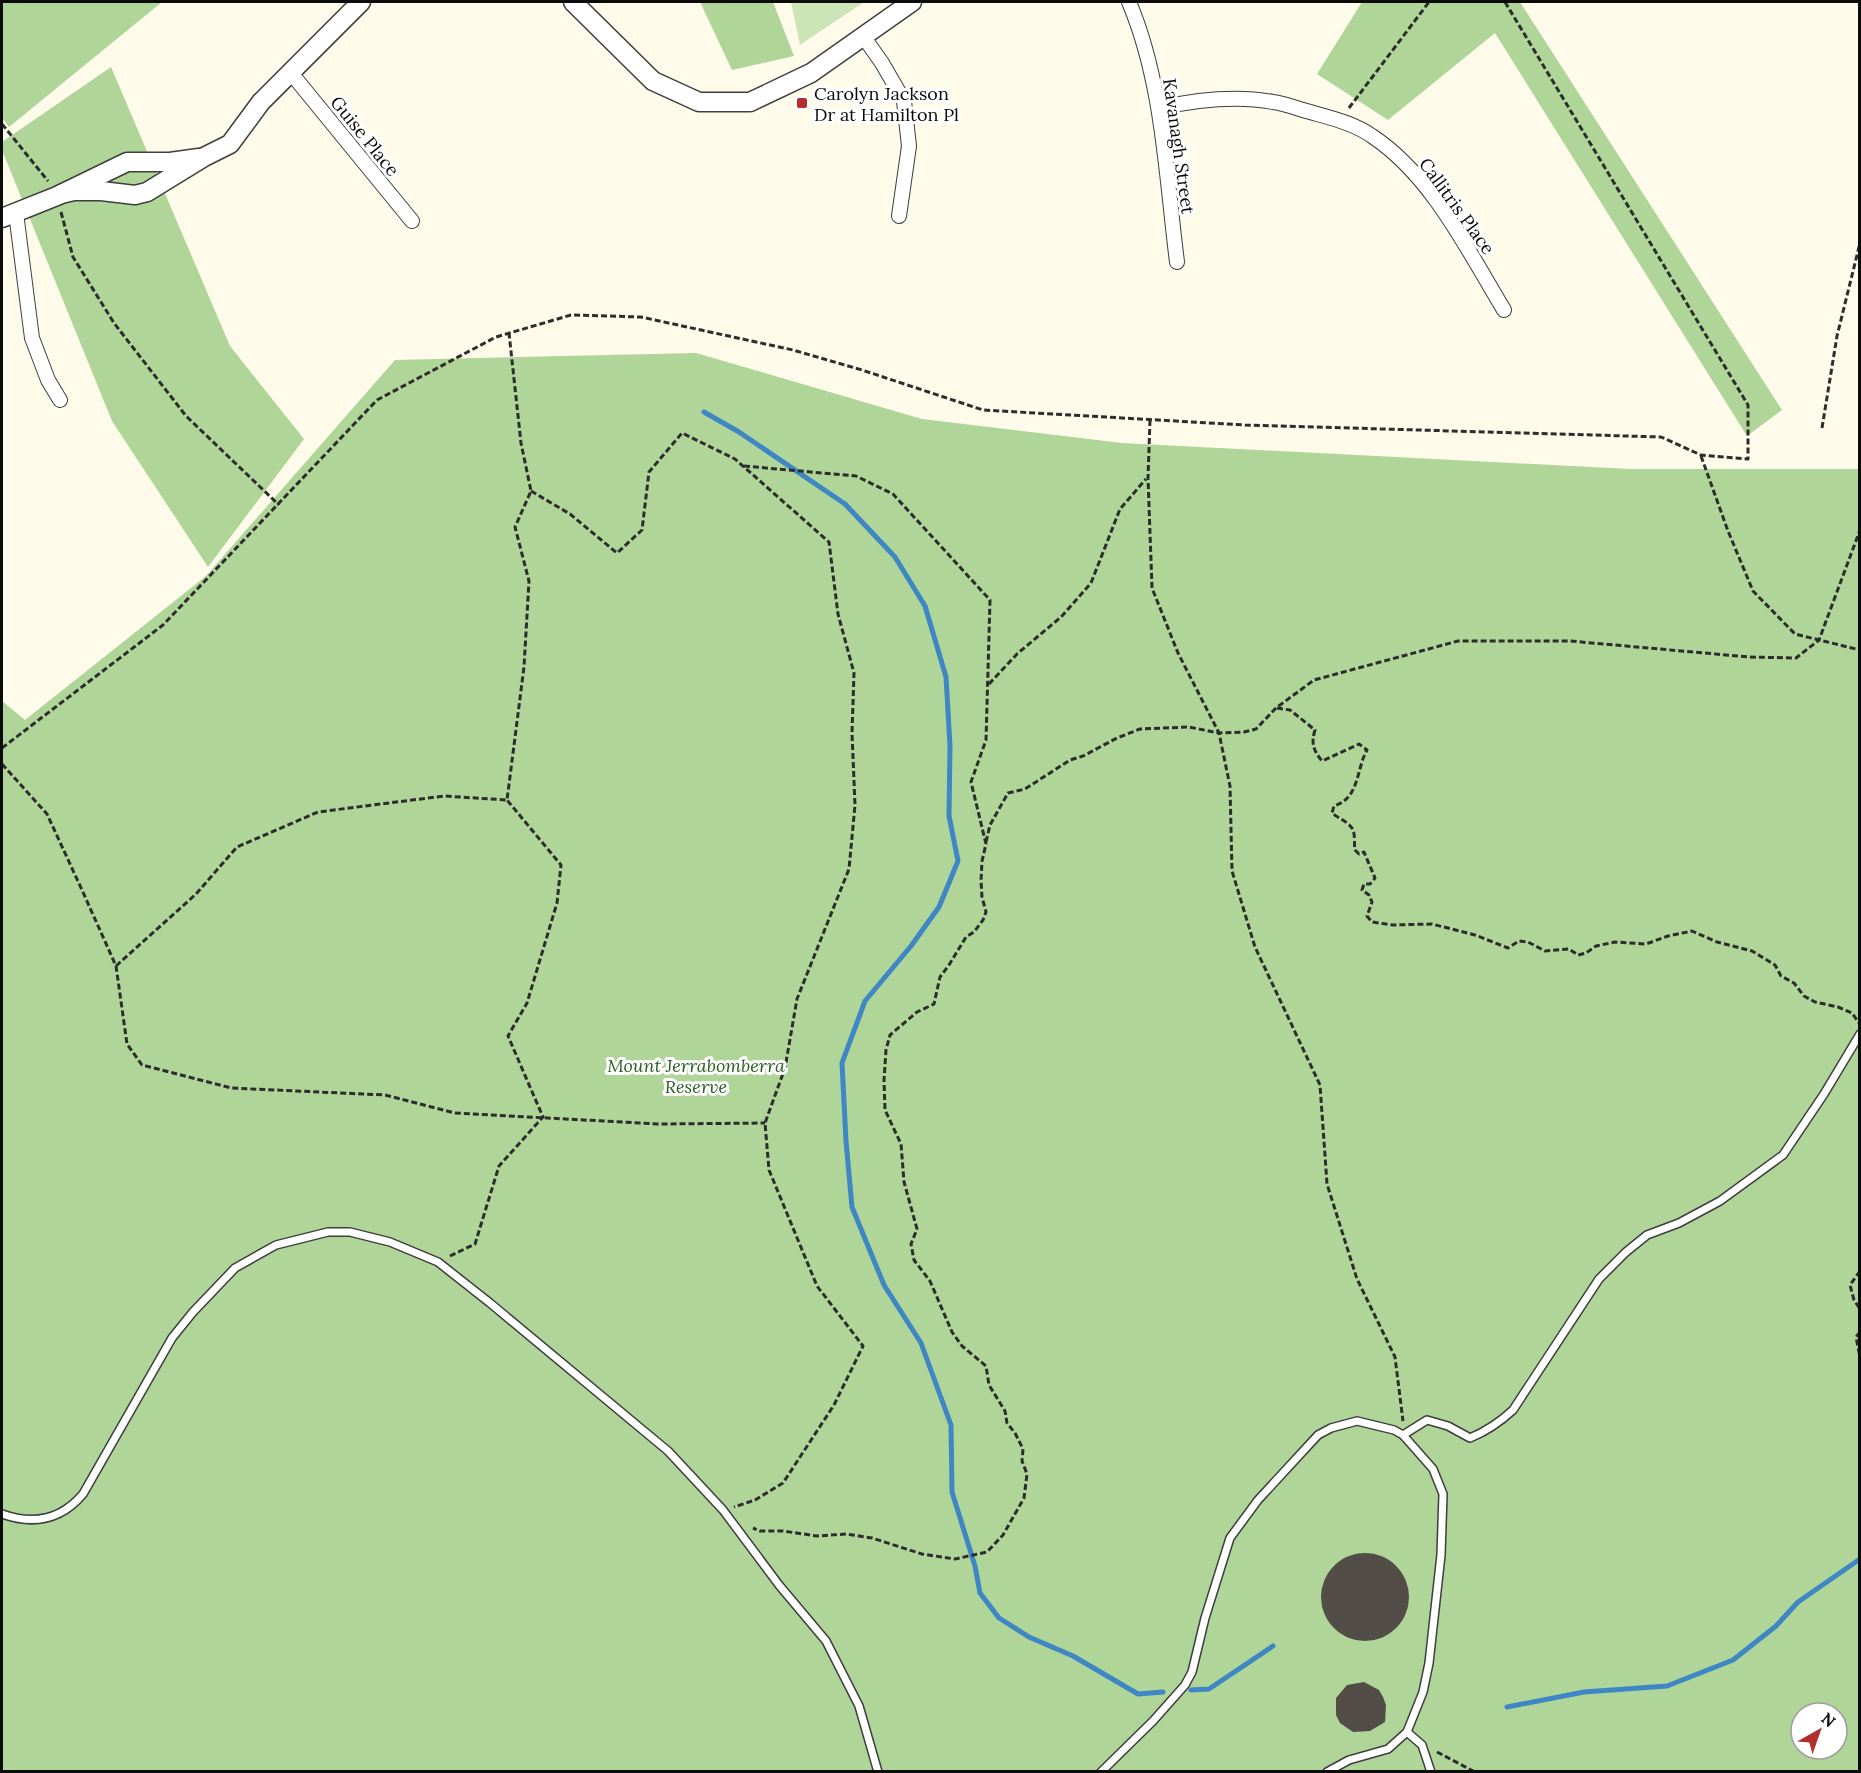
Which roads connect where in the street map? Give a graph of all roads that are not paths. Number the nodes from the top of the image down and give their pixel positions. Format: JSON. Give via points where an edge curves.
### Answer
{"nodes":[{"id":1,"x":361,"y":2,"type":"edge"},
{"id":2,"x":573,"y":2,"type":"edge"},
{"id":3,"x":912,"y":2,"type":"edge"},
{"id":4,"x":1129,"y":2,"type":"edge"},
{"id":5,"x":863,"y":36,"type":"junction"},
{"id":6,"x":291,"y":73,"type":"junction"},
{"id":7,"x":1159,"y":108,"type":"junction"},
{"id":8,"x":204,"y":157,"type":"junction"},
{"id":9,"x":59,"y":195,"type":"junction"},
{"id":10,"x":9,"y":215,"type":"edge"},
{"id":11,"x":899,"y":216,"type":"dead end"},
{"id":12,"x":412,"y":221,"type":"dead end"},
{"id":13,"x":1177,"y":262,"type":"dead end"},
{"id":14,"x":1504,"y":310,"type":"dead end"},
{"id":15,"x":60,"y":400,"type":"dead end"},
{"id":16,"x":1860,"y":1034,"type":"edge"},
{"id":17,"x":1403,"y":1435,"type":"junction"},
{"id":18,"x":2,"y":1514,"type":"edge"},
{"id":19,"x":1407,"y":1732,"type":"junction"},
{"id":20,"x":878,"y":1772,"type":"edge"},
{"id":21,"x":1101,"y":1772,"type":"edge"},
{"id":22,"x":1327,"y":1772,"type":"edge"},
{"id":23,"x":1431,"y":1772,"type":"edge"}],
"edges":[{"from":1,"to":6,"type":"street"},
{"from":2,"to":5,"type":"street","via":[[653,81],[699,102],[750,102],[811,73]]},
{"from":3,"to":5,"type":"street"},
{"from":4,"to":7,"type":"street","name":"Kavanagh Street","via":[[1142,33]]},
{"from":5,"to":11,"type":"street","via":[[904,101],[909,146]]},
{"from":6,"to":8,"type":"street","via":[[261,102],[230,144]]},
{"from":6,"to":12,"type":"street","name":"Guise Place"},
{"from":7,"to":13,"type":"street","name":"Kavanagh Street"},
{"from":7,"to":14,"type":"street","name":"Callitris Place","via":[[1196,100],[1272,102],[1340,120],[1371,135],[1426,188]]},
{"from":8,"to":9,"type":"street","via":[[127,162]]},
{"from":8,"to":9,"type":"street","via":[[147,192],[135,195],[74,191]]},
{"from":9,"to":10,"type":"street"},
{"from":10,"to":15,"type":"street","via":[[32,338]]},
{"from":16,"to":17,"type":"lane","via":[[1783,1155],[1720,1201],[1647,1235],[1626,1252],[1599,1280],[1513,1410],[1501,1421],[1470,1438],[1427,1420]]},
{"from":17,"to":19,"type":"lane","via":[[1433,1469],[1443,1494],[1441,1555],[1429,1663]]},
{"from":17,"to":21,"type":"lane","via":[[1357,1421],[1331,1428],[1318,1435],[1258,1500],[1230,1538],[1192,1672],[1153,1720]]},
{"from":18,"to":20,"type":"lane","via":[[41,1521],[73,1506],[172,1338],[235,1268],[276,1245],[328,1232],[368,1235],[438,1262],[668,1451],[723,1510],[826,1641],[859,1706]]},
{"from":19,"to":22,"type":"lane","via":[[1388,1749],[1349,1760]]},
{"from":19,"to":23,"type":"lane","via":[[1422,1745]]}]}
